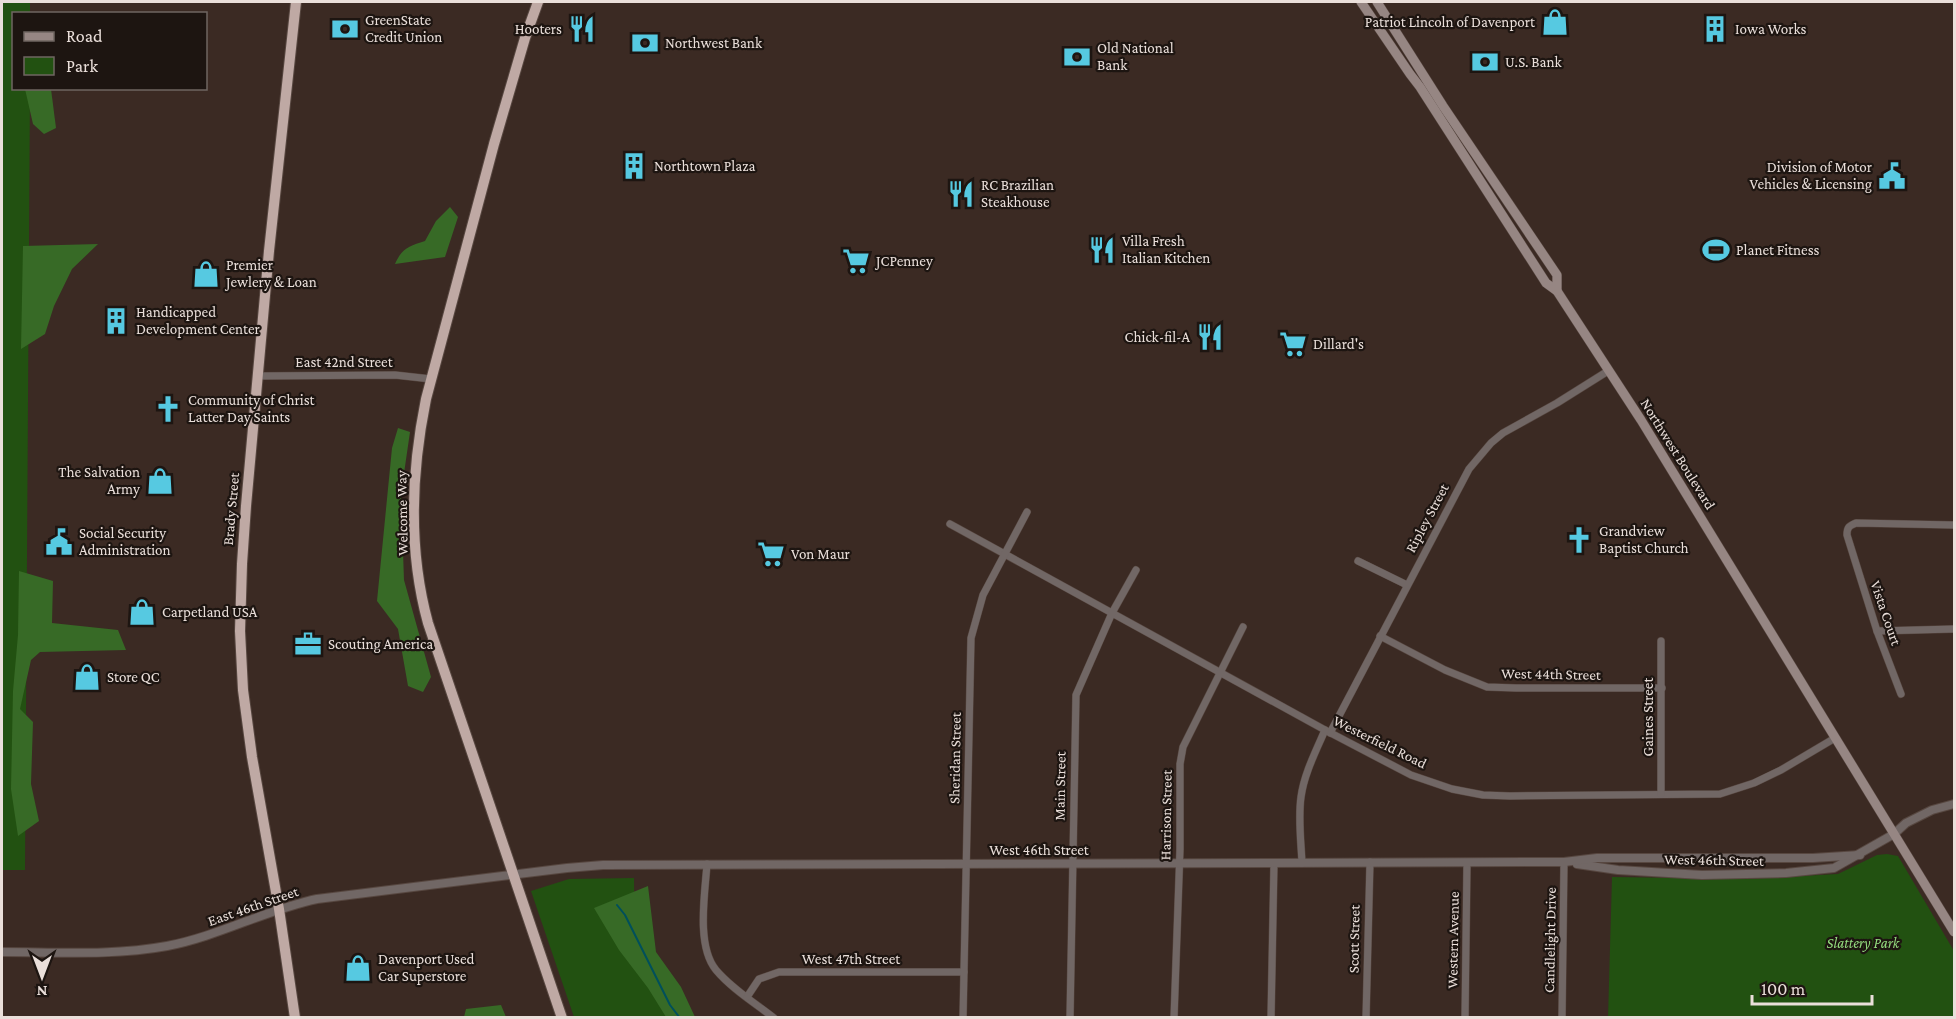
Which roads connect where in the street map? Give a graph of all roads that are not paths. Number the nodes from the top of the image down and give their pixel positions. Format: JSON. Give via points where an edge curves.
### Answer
{"nodes":[{"id":1,"x":296,"y":2,"type":"edge"},
{"id":2,"x":538,"y":2,"type":"edge"},
{"id":3,"x":1361,"y":2,"type":"edge"},
{"id":4,"x":1377,"y":2,"type":"edge"},
{"id":5,"x":1557,"y":291,"type":"junction"},
{"id":6,"x":1608,"y":370,"type":"junction"},
{"id":7,"x":258,"y":376,"type":"junction"},
{"id":8,"x":431,"y":379,"type":"junction"},
{"id":9,"x":1027,"y":512,"type":"dead end"},
{"id":10,"x":950,"y":524,"type":"dead end"},
{"id":11,"x":1954,"y":525,"type":"edge"},
{"id":12,"x":1005,"y":554,"type":"junction"},
{"id":13,"x":1358,"y":561,"type":"dead end"},
{"id":14,"x":1136,"y":570,"type":"dead end"},
{"id":15,"x":1407,"y":585,"type":"junction"},
{"id":16,"x":1112,"y":613,"type":"junction"},
{"id":17,"x":1243,"y":627,"type":"dead end"},
{"id":18,"x":1954,"y":629,"type":"edge"},
{"id":19,"x":1877,"y":631,"type":"junction"},
{"id":20,"x":1380,"y":636,"type":"junction"},
{"id":21,"x":1661,"y":641,"type":"dead end"},
{"id":22,"x":1220,"y":673,"type":"junction"},
{"id":23,"x":1662,"y":688,"type":"junction"},
{"id":24,"x":1901,"y":694,"type":"dead end"},
{"id":25,"x":1328,"y":731,"type":"junction"},
{"id":26,"x":1835,"y":738,"type":"junction"},
{"id":27,"x":1661,"y":794,"type":"junction"},
{"id":28,"x":1954,"y":804,"type":"edge"},
{"id":29,"x":1894,"y":834,"type":"junction"},
{"id":30,"x":1860,"y":855,"type":"junction"},
{"id":31,"x":1370,"y":862,"type":"junction"},
{"id":32,"x":1467,"y":862,"type":"junction"},
{"id":33,"x":1564,"y":862,"type":"junction"},
{"id":34,"x":966,"y":863,"type":"junction"},
{"id":35,"x":1178,"y":863,"type":"junction"},
{"id":36,"x":1274,"y":863,"type":"junction"},
{"id":37,"x":1302,"y":863,"type":"junction"},
{"id":38,"x":707,"y":864,"type":"junction"},
{"id":39,"x":1072,"y":864,"type":"junction"},
{"id":40,"x":513,"y":874,"type":"junction"},
{"id":41,"x":279,"y":909,"type":"junction"},
{"id":42,"x":1954,"y":932,"type":"edge"},
{"id":43,"x":2,"y":952,"type":"edge"},
{"id":44,"x":964,"y":972,"type":"junction"},
{"id":45,"x":747,"y":997,"type":"junction"},
{"id":46,"x":296,"y":1017,"type":"edge"},
{"id":47,"x":562,"y":1017,"type":"edge"},
{"id":48,"x":774,"y":1017,"type":"edge"},
{"id":49,"x":963,"y":1017,"type":"edge"},
{"id":50,"x":1070,"y":1017,"type":"edge"},
{"id":51,"x":1174,"y":1017,"type":"edge"},
{"id":52,"x":1271,"y":1017,"type":"edge"},
{"id":53,"x":1366,"y":1017,"type":"edge"},
{"id":54,"x":1465,"y":1017,"type":"edge"},
{"id":55,"x":1562,"y":1017,"type":"edge"}],
"edges":[{"from":1,"to":7,"type":"highway","name":"Brady Street"},
{"from":2,"to":8,"type":"highway","name":"Welcome Way","via":[[497,134]]},
{"from":3,"to":5,"type":"main road","name":"Northwest Boulevard","via":[[1546,283]]},
{"from":4,"to":5,"type":"main road","via":[[1557,275]]},
{"from":5,"to":6,"type":"main road","name":"Northwest Boulevard"},
{"from":6,"to":15,"type":"street","name":"Ripley Street","via":[[1491,443],[1461,482]]},
{"from":6,"to":26,"type":"main road","name":"Northwest Boulevard"},
{"from":7,"to":8,"type":"street","name":"East 42nd Street","via":[[395,375]]},
{"from":7,"to":41,"type":"highway","name":"Brady Street","via":[[243,536],[240,631],[252,757]]},
{"from":8,"to":40,"type":"highway","name":"Welcome Way","via":[[418,438],[415,481],[420,591]]},
{"from":9,"to":12,"type":"street","name":"Sheridan Street"},
{"from":10,"to":12,"type":"street","name":"Westerfield Road"},
{"from":11,"to":19,"type":"street","name":"Vista Court","via":[[1849,526],[1848,540]]},
{"from":12,"to":16,"type":"street","name":"Westerfield Road"},
{"from":12,"to":34,"type":"street","name":"Sheridan Street","via":[[983,595],[971,638]]},
{"from":13,"to":15,"type":"street"},
{"from":14,"to":16,"type":"street","name":"Main Street"},
{"from":15,"to":20,"type":"street","name":"Ripley Street"},
{"from":16,"to":22,"type":"street","name":"Westerfield Road"},
{"from":16,"to":39,"type":"street","name":"Main Street","via":[[1076,695]]},
{"from":17,"to":22,"type":"street","name":"Harrison Street"},
{"from":18,"to":19,"type":"street"},
{"from":19,"to":24,"type":"street","name":"Vista Court"},
{"from":20,"to":23,"type":"street","name":"West 44th Street","via":[[1487,687]]},
{"from":20,"to":25,"type":"street","name":"Ripley Street"},
{"from":21,"to":23,"type":"street","name":"Gaines Street"},
{"from":22,"to":25,"type":"street","name":"Westerfield Road"},
{"from":22,"to":35,"type":"street","name":"Harrison Street","via":[[1183,747]]},
{"from":23,"to":27,"type":"street","name":"Gaines Street"},
{"from":25,"to":27,"type":"street","name":"Westerfield Road","via":[[1411,775],[1483,795]]},
{"from":25,"to":37,"type":"street","name":"Ripley Street","via":[[1311,761],[1301,795]]},
{"from":26,"to":27,"type":"street","name":"Westerfield Road","via":[[1781,770],[1720,794]]},
{"from":26,"to":29,"type":"main road","name":"Northwest Boulevard"},
{"from":28,"to":29,"type":"street","name":"West 46th Street","via":[[1932,810]]},
{"from":29,"to":30,"type":"street","name":"West 46th Street"},
{"from":29,"to":42,"type":"main road","name":"Northwest Boulevard"},
{"from":30,"to":33,"type":"street","name":"West 46th Street","via":[[1597,858]]},
{"from":30,"to":33,"type":"street","name":"West 46th Street","via":[[1834,868],[1774,874],[1702,875]]},
{"from":31,"to":32,"type":"street","name":"West 46th Street"},
{"from":31,"to":37,"type":"street","name":"West 46th Street"},
{"from":31,"to":53,"type":"street","name":"Scott Street"},
{"from":32,"to":33,"type":"street","name":"West 46th Street"},
{"from":32,"to":54,"type":"street","name":"Western Avenue"},
{"from":33,"to":55,"type":"street","name":"Candlelight Drive"},
{"from":34,"to":38,"type":"street","name":"West 46th Street"},
{"from":34,"to":39,"type":"street","name":"West 46th Street"},
{"from":34,"to":44,"type":"street","name":"Sheridan Street"},
{"from":35,"to":36,"type":"street","name":"West 46th Street"},
{"from":35,"to":39,"type":"street","name":"West 46th Street"},
{"from":35,"to":51,"type":"street","name":"Harrison Street"},
{"from":36,"to":37,"type":"street","name":"West 46th Street"},
{"from":36,"to":52,"type":"street"},
{"from":38,"to":40,"type":"street","name":"West 46th Street","via":[[603,865]]},
{"from":38,"to":45,"type":"street","via":[[703,923],[706,947],[714,968]]},
{"from":39,"to":50,"type":"street","name":"Main Street"},
{"from":40,"to":41,"type":"street","name":"East 46th Street","via":[[317,899]]},
{"from":40,"to":47,"type":"highway","name":"Welcome Way"},
{"from":41,"to":43,"type":"street","name":"East 46th Street","via":[[168,946]]},
{"from":41,"to":46,"type":"highway","name":"Brady Street"},
{"from":44,"to":45,"type":"street","name":"West 47th Street","via":[[779,972],[759,979]]},
{"from":44,"to":49,"type":"street","name":"Sheridan Street"},
{"from":45,"to":48,"type":"street"}]}
